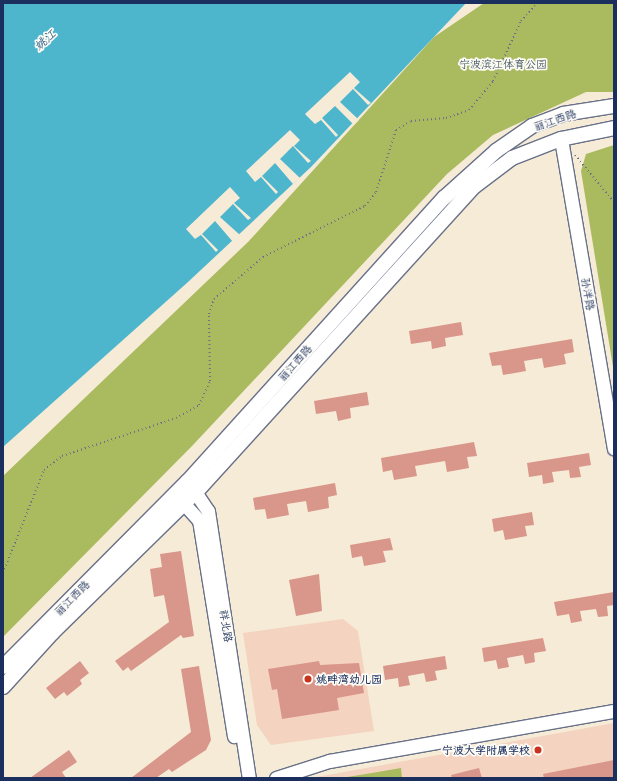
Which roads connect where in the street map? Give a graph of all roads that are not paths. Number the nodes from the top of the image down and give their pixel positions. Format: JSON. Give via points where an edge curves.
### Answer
{"nodes":[{"id":1,"x":614,"y":106,"type":"edge"},
{"id":2,"x":614,"y":128,"type":"edge"},
{"id":3,"x":561,"y":139,"type":"junction"},
{"id":4,"x":614,"y":448,"type":"edge"},
{"id":5,"x":193,"y":486,"type":"junction"},
{"id":6,"x":180,"y":499,"type":"junction"},
{"id":7,"x":3,"y":667,"type":"edge"},
{"id":8,"x":3,"y":687,"type":"edge"},
{"id":9,"x":614,"y":711,"type":"edge"},
{"id":10,"x":241,"y":778,"type":"edge"},
{"id":11,"x":249,"y":778,"type":"edge"},
{"id":12,"x":276,"y":778,"type":"edge"}],
"edges":[{"from":1,"to":5,"type":"main road","name":"丽江西路","via":[[563,114],[532,126],[496,151],[444,198]]},
{"from":2,"to":3,"type":"main road","name":"丽江西路"},
{"from":3,"to":4,"type":"street","name":"孙洋路"},
{"from":3,"to":5,"type":"main road","name":"丽江西路","via":[[512,158],[475,186]]},
{"from":5,"to":6,"type":"main road","name":"丽江西路"},
{"from":5,"to":11,"type":"street","name":"祥北路","via":[[208,511]]},
{"from":6,"to":7,"type":"main road","name":"丽江西路"},
{"from":6,"to":8,"type":"main road","name":"丽江西路"},
{"from":6,"to":10,"type":"street","name":"祥北路","via":[[199,520]]},
{"from":9,"to":12,"type":"street","via":[[328,761]]}]}
